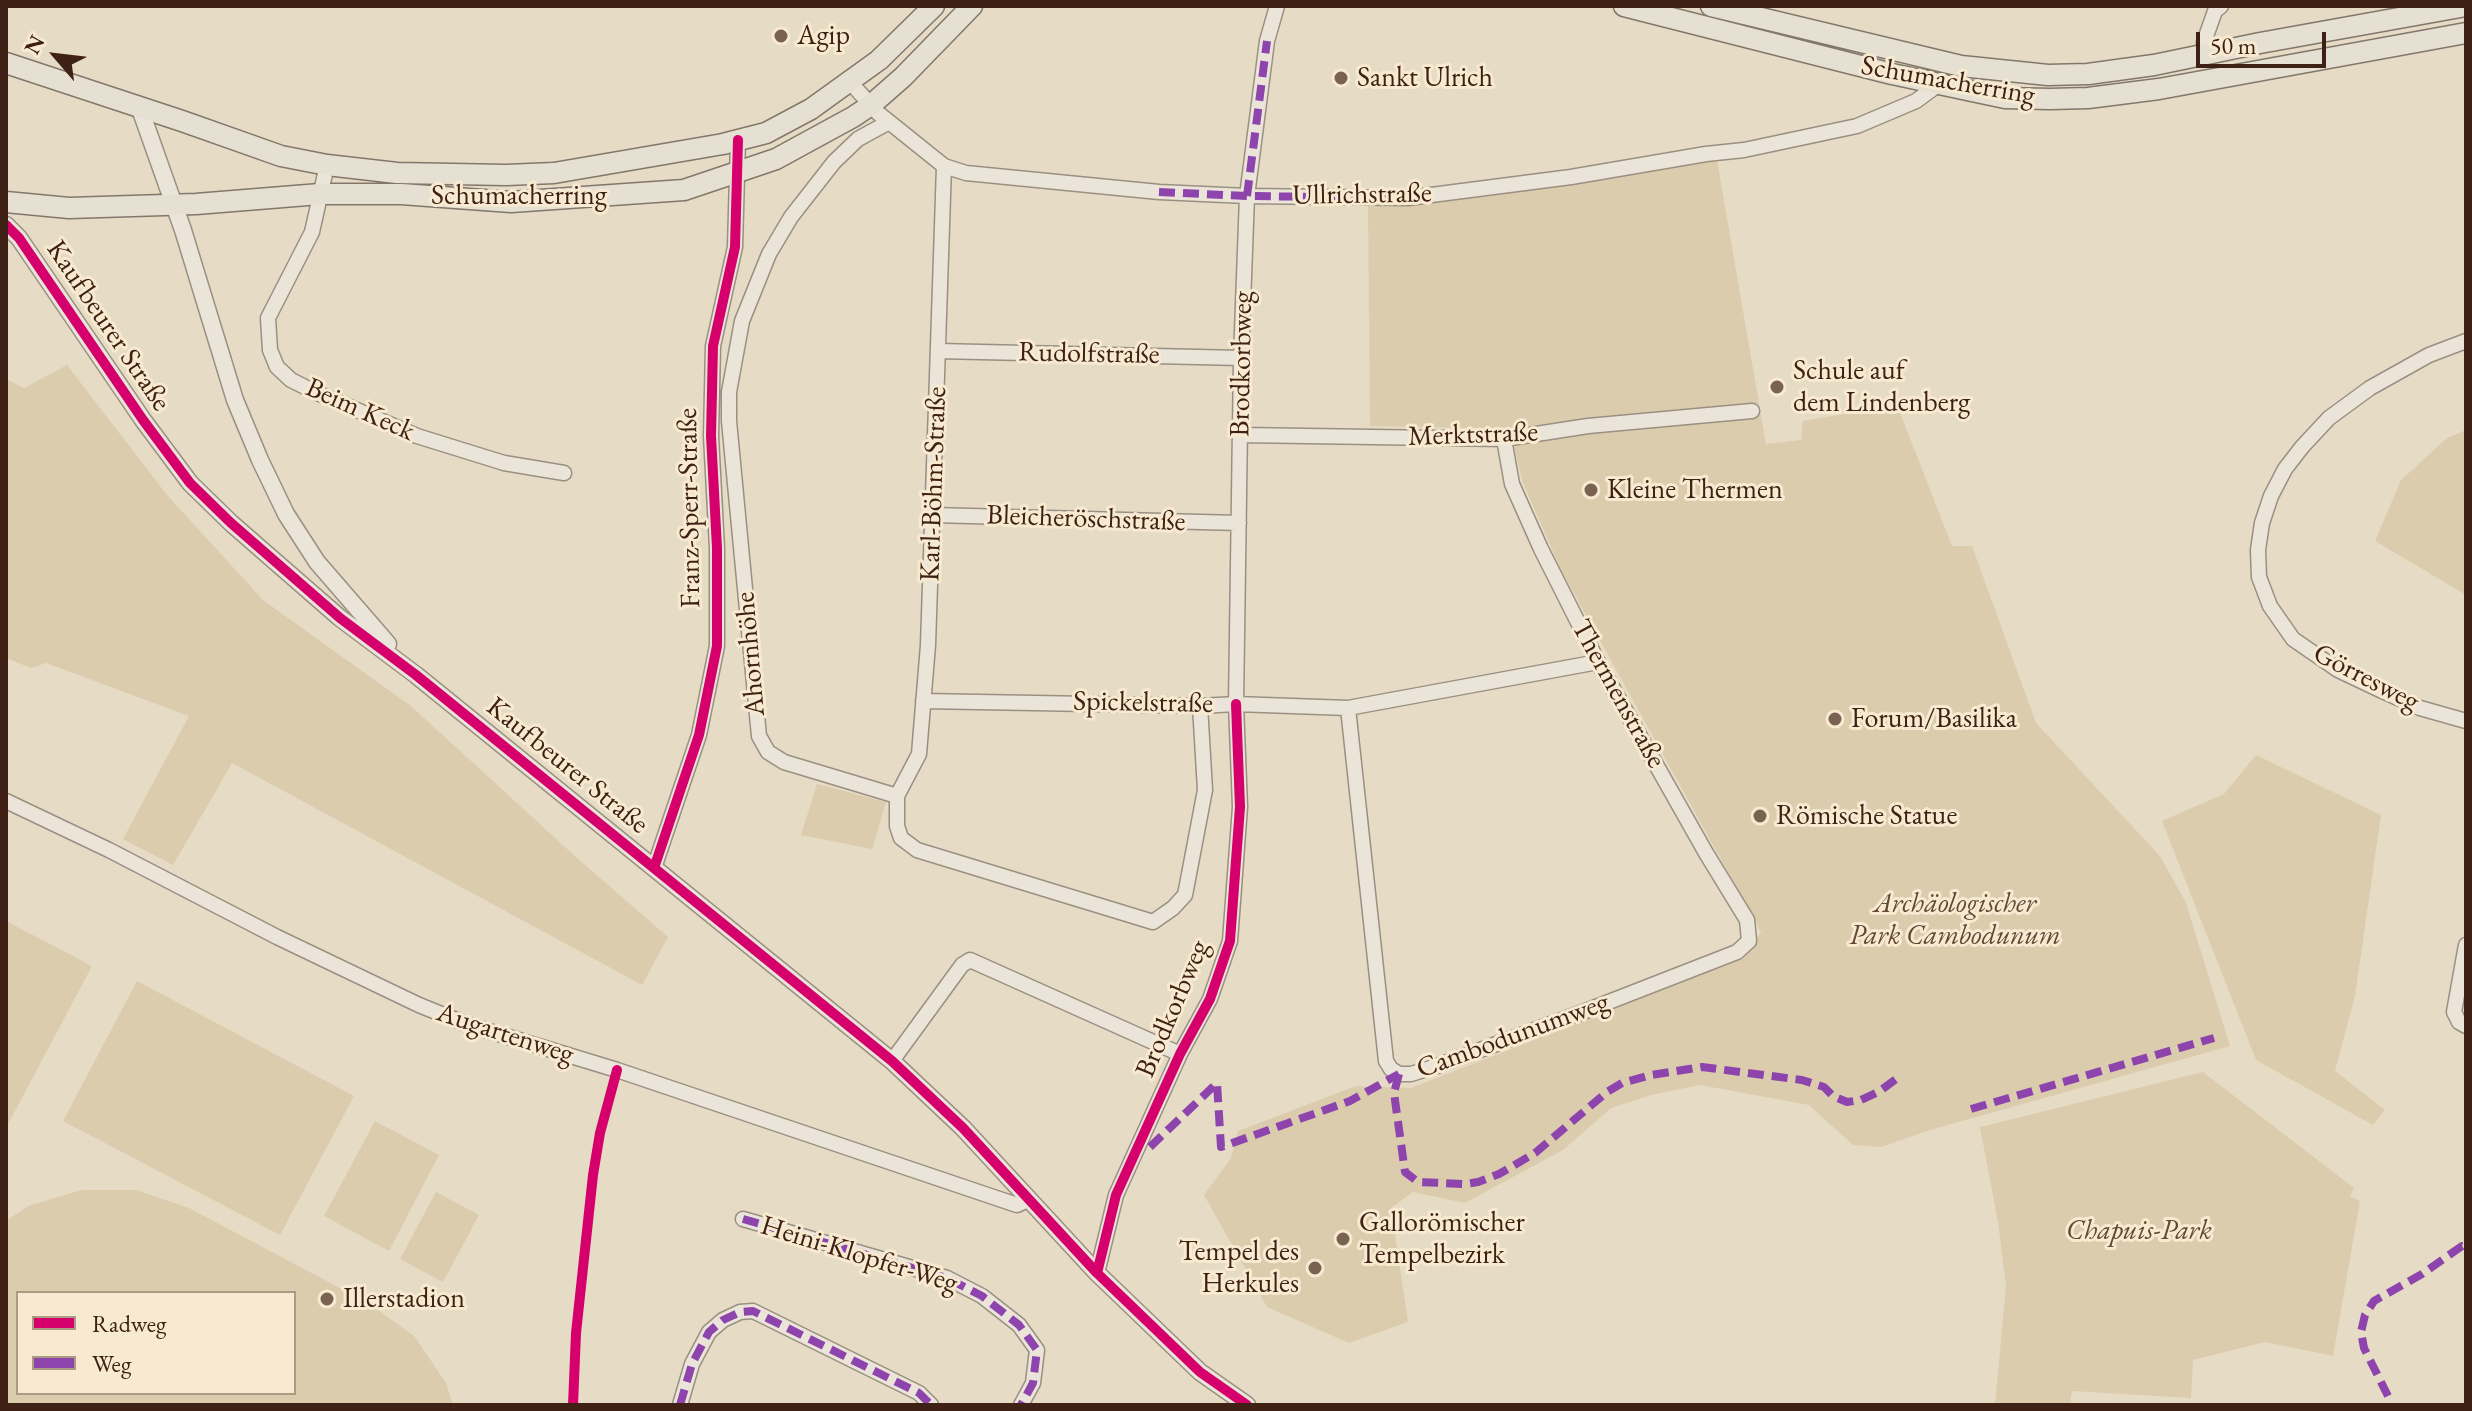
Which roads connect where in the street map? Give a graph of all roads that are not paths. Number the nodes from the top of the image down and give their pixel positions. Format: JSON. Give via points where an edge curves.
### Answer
{"nodes":[{"id":1,"x":934,"y":6,"type":"edge"},
{"id":2,"x":972,"y":6,"type":"edge"},
{"id":3,"x":1277,"y":6,"type":"edge"},
{"id":4,"x":1624,"y":6,"type":"edge"},
{"id":5,"x":1711,"y":6,"type":"edge"},
{"id":6,"x":2221,"y":6,"type":"edge"},
{"id":7,"x":2466,"y":6,"type":"edge"},
{"id":8,"x":2466,"y":33,"type":"edge"},
{"id":9,"x":2204,"y":54,"type":"junction"},
{"id":10,"x":6,"y":63,"type":"edge"},
{"id":11,"x":850,"y":82,"type":"junction"},
{"id":12,"x":1939,"y":84,"type":"junction"},
{"id":13,"x":871,"y":105,"type":"junction"},
{"id":14,"x":139,"y":106,"type":"junction"},
{"id":15,"x":889,"y":122,"type":"junction"},
{"id":16,"x":738,"y":140,"type":"junction"},
{"id":17,"x":327,"y":165,"type":"junction"},
{"id":18,"x":944,"y":166,"type":"junction"},
{"id":19,"x":738,"y":171,"type":"junction"},
{"id":20,"x":320,"y":194,"type":"junction"},
{"id":21,"x":1247,"y":196,"type":"junction"},
{"id":22,"x":6,"y":202,"type":"edge"},
{"id":23,"x":173,"y":205,"type":"junction"},
{"id":24,"x":6,"y":225,"type":"edge"},
{"id":25,"x":2466,"y":341,"type":"edge"},
{"id":26,"x":938,"y":351,"type":"junction"},
{"id":27,"x":1241,"y":358,"type":"junction"},
{"id":28,"x":1752,"y":411,"type":"dead end"},
{"id":29,"x":1241,"y":435,"type":"junction"},
{"id":30,"x":1504,"y":439,"type":"junction"},
{"id":31,"x":564,"y":473,"type":"dead end"},
{"id":32,"x":932,"y":515,"type":"junction"},
{"id":33,"x":1239,"y":523,"type":"junction"},
{"id":34,"x":1598,"y":662,"type":"junction"},
{"id":35,"x":416,"y":675,"type":"junction"},
{"id":36,"x":923,"y":701,"type":"junction"},
{"id":37,"x":1236,"y":704,"type":"junction"},
{"id":38,"x":1200,"y":706,"type":"junction"},
{"id":39,"x":1348,"y":708,"type":"junction"},
{"id":40,"x":2466,"y":721,"type":"edge"},
{"id":41,"x":897,"y":796,"type":"junction"},
{"id":42,"x":6,"y":801,"type":"edge"},
{"id":43,"x":654,"y":868,"type":"junction"},
{"id":44,"x":1749,"y":941,"type":"joint"},
{"id":45,"x":2466,"y":945,"type":"edge"},
{"id":46,"x":2466,"y":1026,"type":"edge"},
{"id":47,"x":1180,"y":1054,"type":"junction"},
{"id":48,"x":892,"y":1061,"type":"junction"},
{"id":49,"x":1028,"y":1200,"type":"junction"},
{"id":50,"x":743,"y":1219,"type":"dead end"},
{"id":51,"x":1097,"y":1273,"type":"junction"},
{"id":52,"x":680,"y":1405,"type":"edge"},
{"id":53,"x":931,"y":1405,"type":"edge"},
{"id":54,"x":1021,"y":1405,"type":"edge"},
{"id":55,"x":1247,"y":1405,"type":"edge"}],
"edges":[{"from":1,"to":11,"type":"main road","name":"Schumacherring"},
{"from":2,"to":13,"type":"main road","name":"Schumacherring"},
{"from":3,"to":21,"type":"street","name":"Brodkorbweg","via":[[1267,41]]},
{"from":4,"to":12,"type":"main road","name":"Schumacherring"},
{"from":5,"to":9,"type":"main road","name":"Schumacherring","via":[[1961,66],[2048,75],[2088,74]]},
{"from":6,"to":9,"type":"street","via":[[2204,42]]},
{"from":7,"to":9,"type":"main road","name":"Schumacherring"},
{"from":8,"to":12,"type":"main road","name":"Schumacherring","via":[[2088,98],[2005,98]]},
{"from":10,"to":14,"type":"main road","name":"Schumacherring"},
{"from":11,"to":13,"type":"street","name":"Ullrichstraße"},
{"from":11,"to":16,"type":"main road","name":"Schumacherring","via":[[779,127]]},
{"from":12,"to":21,"type":"street","name":"Ullrichstraße","via":[[1916,101],[1857,126],[1744,150],[1408,198]]},
{"from":13,"to":15,"type":"street","name":"Ullrichstraße"},
{"from":13,"to":19,"type":"main road","name":"Schumacherring","via":[[776,159]]},
{"from":14,"to":17,"type":"main road","name":"Schumacherring","via":[[281,156]]},
{"from":14,"to":23,"type":"street","name":"Kaufbeurer Straße"},
{"from":15,"to":18,"type":"street","name":"Ullrichstraße"},
{"from":15,"to":41,"type":"street","name":"Ahornhöhe","via":[[858,139],[834,162],[769,254],[742,321],[729,421],[759,736],[768,752],[784,762]]},
{"from":16,"to":17,"type":"main road","name":"Schumacherring","via":[[554,173],[397,173]]},
{"from":16,"to":19,"type":"street","name":"Franz-Sperr-Straße"},
{"from":17,"to":20,"type":"street","name":"Beim Keck"},
{"from":18,"to":21,"type":"street","name":"Ullrichstraße","via":[[1007,178]]},
{"from":18,"to":26,"type":"street","name":"Karl-Böhm-Straße"},
{"from":19,"to":20,"type":"main road","name":"Schumacherring","via":[[684,190],[548,201]]},
{"from":19,"to":43,"type":"street","name":"Franz-Sperr-Straße","via":[[735,247],[713,346],[717,646],[699,735]]},
{"from":20,"to":23,"type":"main road","name":"Schumacherring"},
{"from":20,"to":31,"type":"street","name":"Beim Keck","via":[[312,232],[268,318],[277,367],[315,392],[417,436],[504,463]]},
{"from":21,"to":27,"type":"street","name":"Brodkorbweg"},
{"from":22,"to":23,"type":"main road","name":"Schumacherring","via":[[69,208]]},
{"from":23,"to":35,"type":"street","name":"Kaufbeurer Straße","via":[[235,400],[286,514],[317,562]]},
{"from":24,"to":35,"type":"street","name":"Kaufbeurer Straße","via":[[190,483],[340,618]]},
{"from":25,"to":40,"type":"street","name":"Görresweg","via":[[2370,388],[2329,418],[2285,469],[2262,523],[2258,550],[2264,592],[2293,639],[2378,689]]},
{"from":26,"to":27,"type":"street","name":"Rudolfstraße"},
{"from":26,"to":32,"type":"street","name":"Karl-Böhm-Straße"},
{"from":27,"to":29,"type":"street","name":"Brodkorbweg"},
{"from":28,"to":30,"type":"street","name":"Merktstraße"},
{"from":29,"to":30,"type":"street","name":"Merktstraße"},
{"from":29,"to":33,"type":"street","name":"Brodkorbweg"},
{"from":30,"to":34,"type":"street","name":"Thermenstraße","via":[[1512,484]]},
{"from":32,"to":33,"type":"street","name":"Bleicheröschstraße"},
{"from":32,"to":36,"type":"street","name":"Karl-Böhm-Straße"},
{"from":33,"to":37,"type":"street","name":"Brodkorbweg"},
{"from":34,"to":39,"type":"street","name":"Spickelstraße"},
{"from":34,"to":44,"type":"street","name":"Thermenstraße","via":[[1747,920]]},
{"from":35,"to":43,"type":"street","name":"Kaufbeurer Straße"},
{"from":36,"to":38,"type":"street","name":"Spickelstraße"},
{"from":36,"to":41,"type":"street","name":"Karl-Böhm-Straße","via":[[919,754]]},
{"from":37,"to":38,"type":"street","name":"Spickelstraße"},
{"from":37,"to":39,"type":"street","name":"Spickelstraße"},
{"from":37,"to":47,"type":"street","name":"Brodkorbweg","via":[[1240,807],[1230,941],[1210,999]]},
{"from":38,"to":41,"type":"street","via":[[1205,790],[1185,895],[1153,922],[917,850],[901,838]]},
{"from":39,"to":44,"type":"street","name":"Cambodunumweg","via":[[1386,1061],[1399,1074],[1437,1066],[1583,1012],[1737,952]]},
{"from":42,"to":49,"type":"street","name":"Augartenweg","via":[[291,944],[466,1024],[1017,1205]]},
{"from":43,"to":48,"type":"street","name":"Kaufbeurer Straße"},
{"from":45,"to":46,"type":"street","via":[[2454,1012]]},
{"from":47,"to":48,"type":"street","via":[[970,960]]},
{"from":47,"to":51,"type":"street","name":"Brodkorbweg","via":[[1116,1195]]},
{"from":48,"to":49,"type":"street","name":"Kaufbeurer Straße"},
{"from":49,"to":51,"type":"street","name":"Kaufbeurer Straße"},
{"from":50,"to":54,"type":"street","name":"Heini-Klopfer-Weg","via":[[947,1278],[982,1296],[1019,1325],[1037,1350],[1033,1383]]},
{"from":51,"to":55,"type":"street","name":"Kaufbeurer Straße","via":[[1200,1372]]},
{"from":52,"to":53,"type":"street","via":[[709,1332],[723,1320],[753,1311],[919,1393]]}]}
